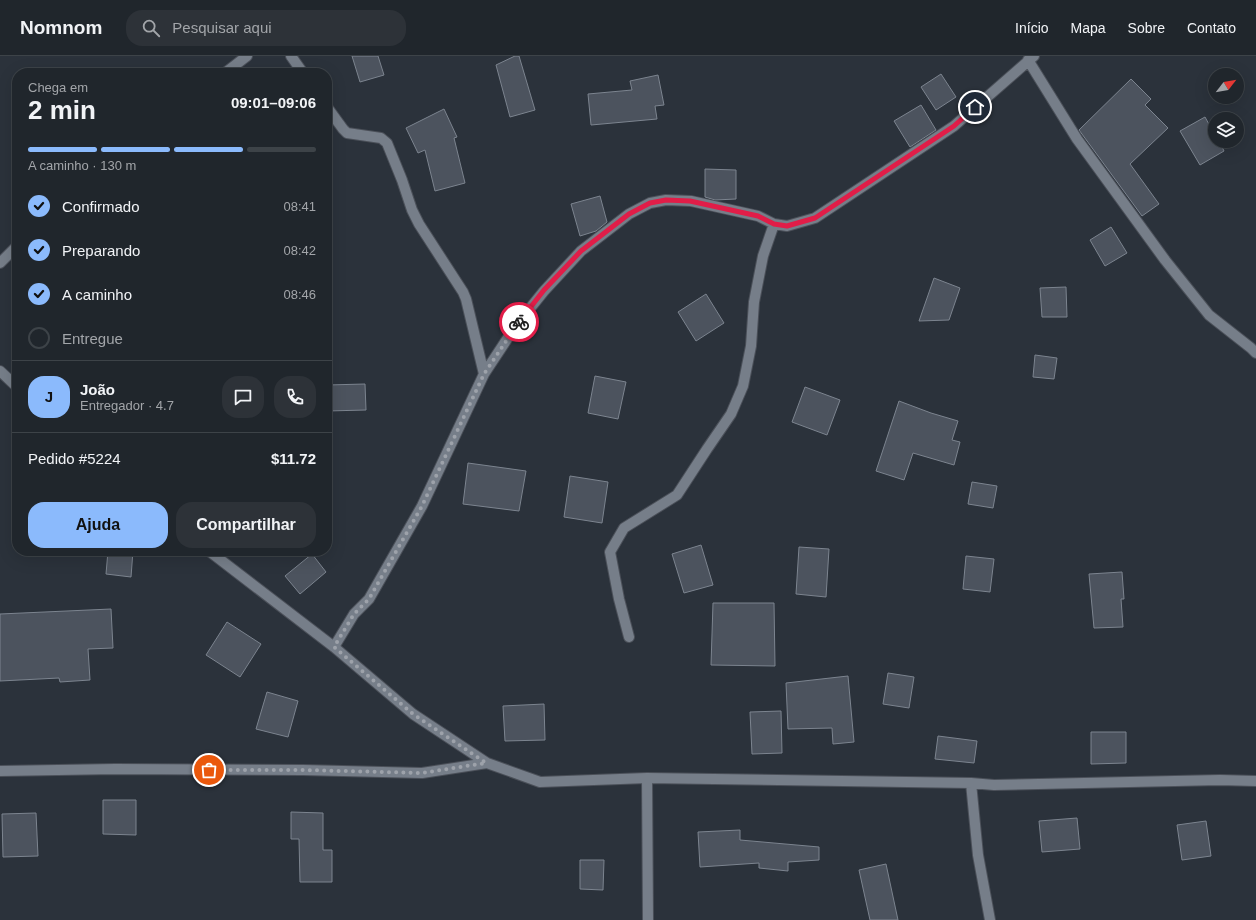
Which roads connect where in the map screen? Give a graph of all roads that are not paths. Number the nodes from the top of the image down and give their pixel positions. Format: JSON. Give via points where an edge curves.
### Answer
{"nodes":[{"id":1,"x":247,"y":56,"type":"edge"},
{"id":2,"x":291,"y":56,"type":"edge"},
{"id":3,"x":1031,"y":58,"type":"edge"},
{"id":4,"x":231,"y":68,"type":"edge"},
{"id":5,"x":299,"y":68,"type":"edge"},
{"id":6,"x":332,"y":114,"type":"edge"},
{"id":7,"x":774,"y":224,"type":"junction"},
{"id":8,"x":12,"y":251,"type":"edge"},
{"id":9,"x":0,"y":263,"type":"edge"},
{"id":10,"x":1256,"y":353,"type":"edge"},
{"id":11,"x":0,"y":371,"type":"edge"},
{"id":12,"x":484,"y":374,"type":"junction"},
{"id":13,"x":12,"y":382,"type":"edge"},
{"id":14,"x":215,"y":556,"type":"edge"},
{"id":15,"x":629,"y":637,"type":"dead end"},
{"id":16,"x":334,"y":647,"type":"junction"},
{"id":17,"x":486,"y":763,"type":"junction"},
{"id":18,"x":0,"y":771,"type":"edge"},
{"id":19,"x":646,"y":778,"type":"junction"},
{"id":20,"x":1256,"y":781,"type":"edge"},
{"id":21,"x":971,"y":783,"type":"junction"},
{"id":22,"x":648,"y":920,"type":"edge"},
{"id":23,"x":990,"y":920,"type":"edge"}],
"edges":[{"from":1,"to":4,"type":"street"},
{"from":2,"to":5,"type":"street"},
{"from":3,"to":7,"type":"street","via":[[954,126],[815,218],[787,226]]},
{"from":3,"to":10,"type":"street","via":[[1077,139],[1165,260],[1209,315]]},
{"from":6,"to":12,"type":"street","via":[[347,133],[381,138],[387,143],[419,224],[466,299]]},
{"from":7,"to":12,"type":"street","via":[[758,216],[690,201],[666,200],[650,203],[629,214],[581,251],[544,290],[515,327]]},
{"from":7,"to":15,"type":"street","via":[[762,256],[754,302],[751,346],[743,386],[731,414],[677,495],[624,528],[610,552],[618,599]]},
{"from":8,"to":9,"type":"street"},
{"from":11,"to":13,"type":"street"},
{"from":12,"to":16,"type":"street","via":[[422,506],[369,599],[354,614]]},
{"from":14,"to":16,"type":"street"},
{"from":16,"to":17,"type":"street","via":[[413,714]]},
{"from":17,"to":18,"type":"street","via":[[422,773],[115,769]]},
{"from":17,"to":19,"type":"street","via":[[540,782]]},
{"from":19,"to":21,"type":"street"},
{"from":19,"to":22,"type":"street"},
{"from":20,"to":21,"type":"street","via":[[994,785]]},
{"from":21,"to":23,"type":"street","via":[[978,855]]}]}
